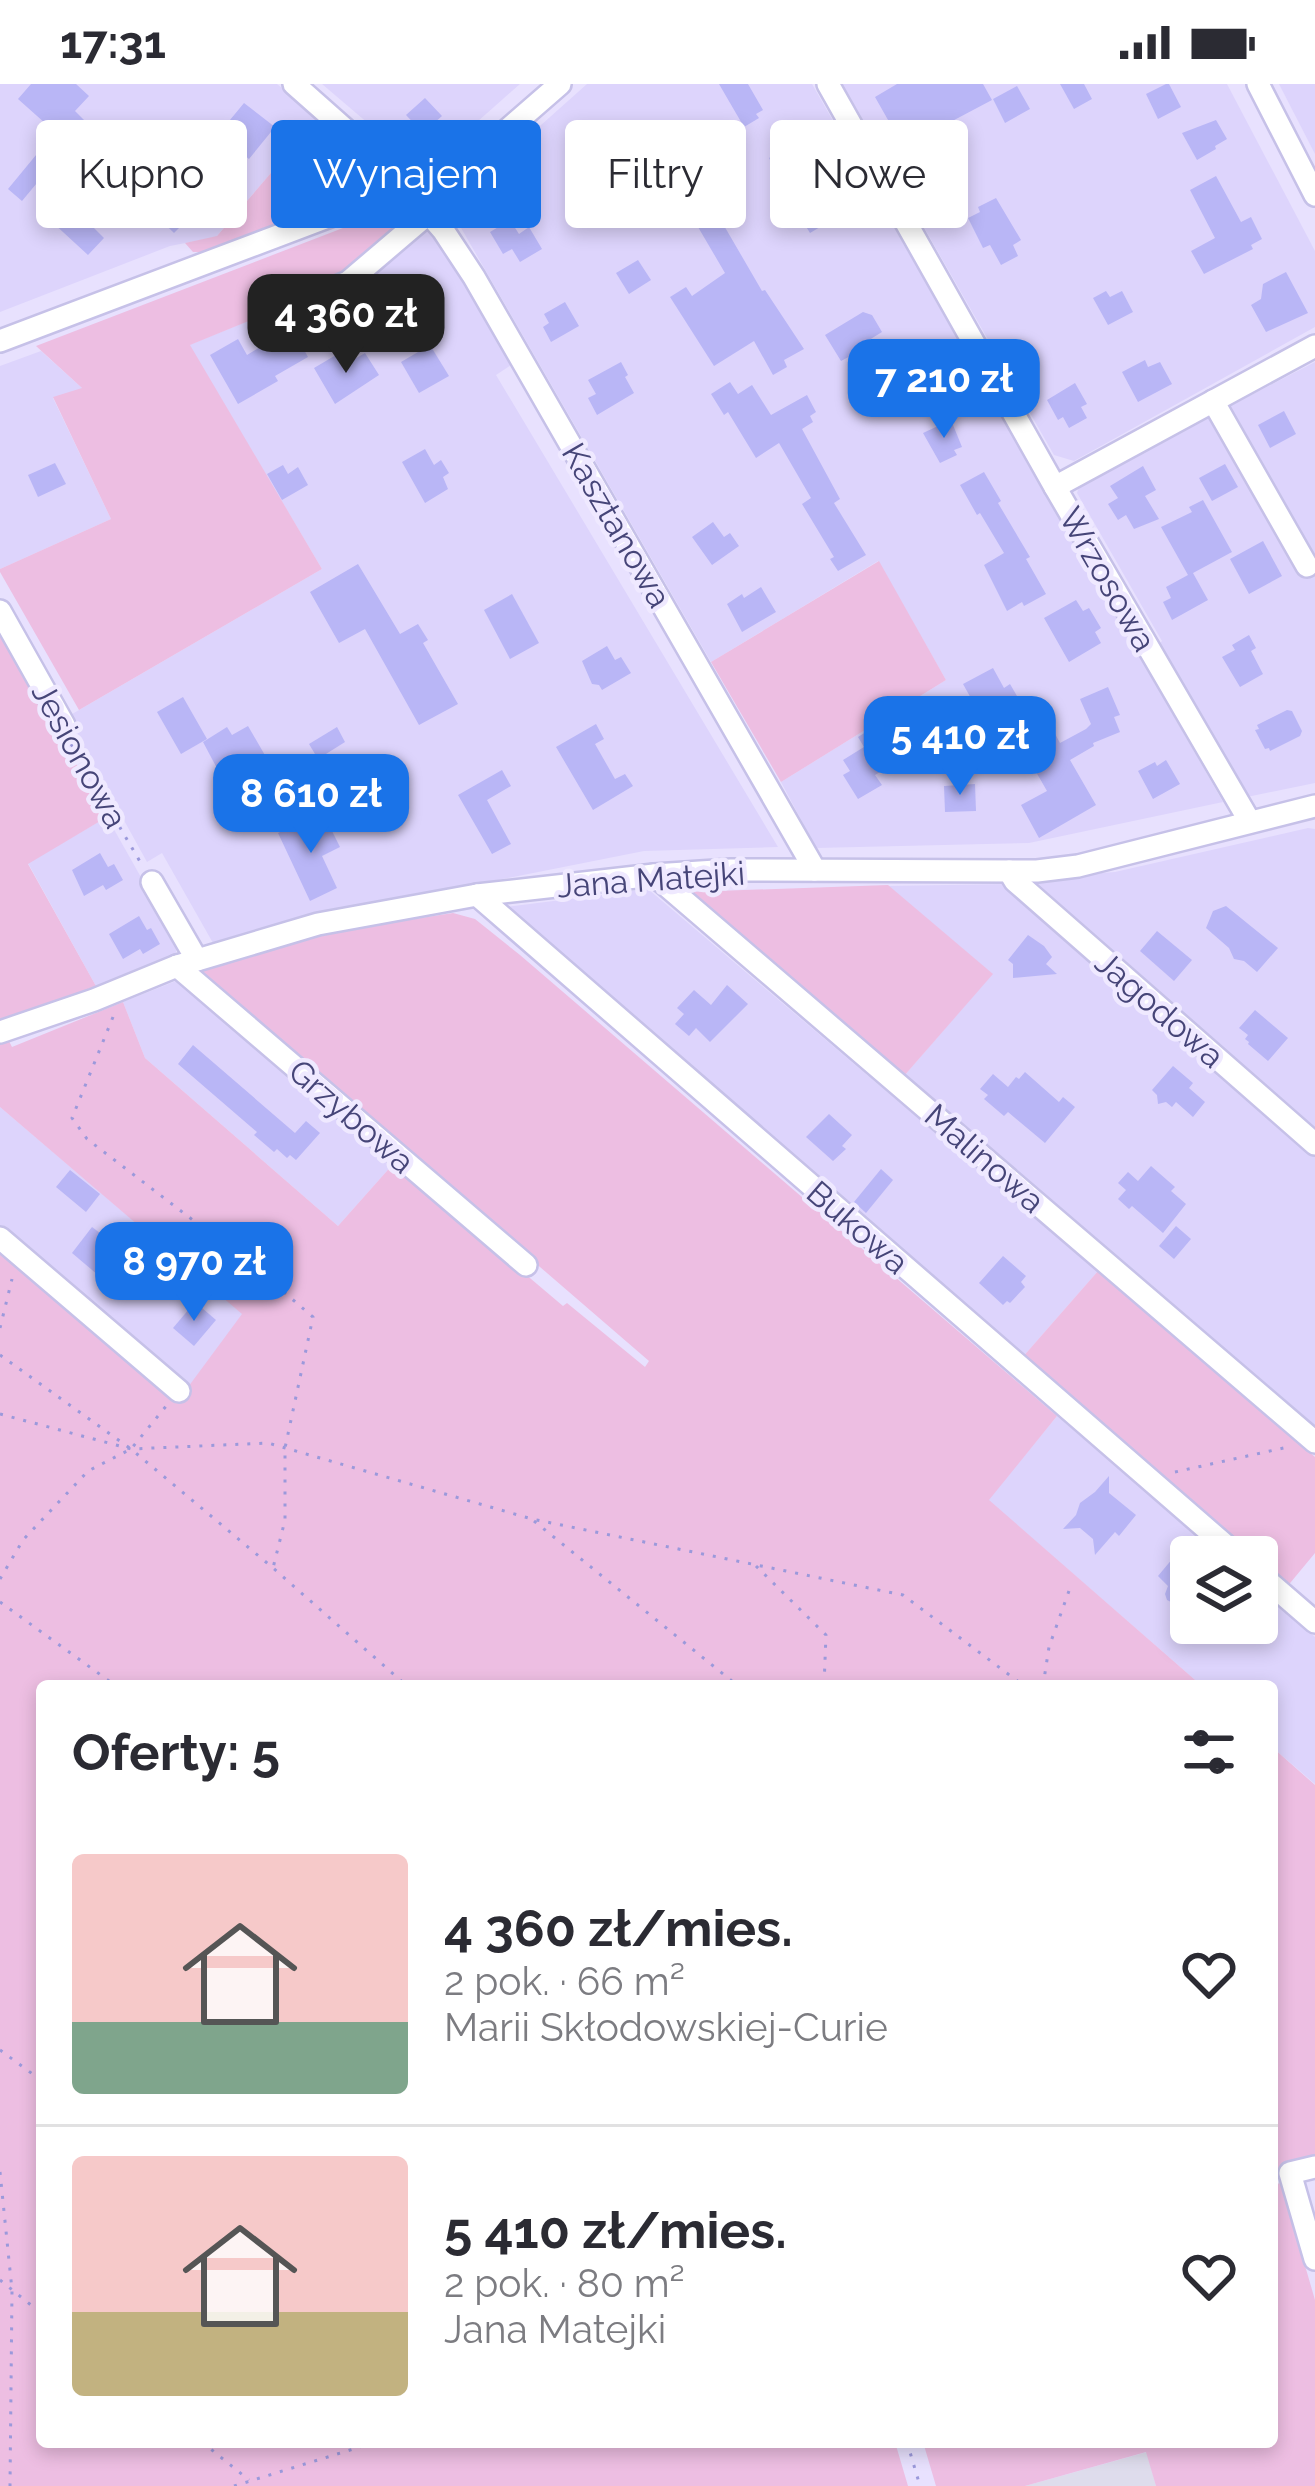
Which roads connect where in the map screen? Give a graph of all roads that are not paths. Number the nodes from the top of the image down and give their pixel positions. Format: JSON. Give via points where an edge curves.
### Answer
{"nodes":[{"id":1,"x":294,"y":84,"type":"edge"},
{"id":2,"x":560,"y":84,"type":"edge"},
{"id":3,"x":828,"y":84,"type":"edge"},
{"id":4,"x":1258,"y":84,"type":"edge"},
{"id":5,"x":335,"y":120,"type":"edge"},
{"id":6,"x":519,"y":120,"type":"edge"},
{"id":7,"x":1315,"y":195,"type":"edge"},
{"id":8,"x":296,"y":228,"type":"edge"},
{"id":9,"x":413,"y":228,"type":"edge"},
{"id":10,"x":441,"y":228,"type":"edge"},
{"id":11,"x":276,"y":314,"type":"dead end"},
{"id":12,"x":3,"y":336,"type":"edge"},
{"id":13,"x":1315,"y":346,"type":"edge"},
{"id":14,"x":1213,"y":401,"type":"junction"},
{"id":15,"x":1054,"y":487,"type":"junction"},
{"id":16,"x":1307,"y":566,"type":"dead end"},
{"id":17,"x":0,"y":610,"type":"edge"},
{"id":18,"x":64,"y":725,"type":"road end"},
{"id":19,"x":1315,"y":806,"type":"edge"},
{"id":20,"x":1250,"y":822,"type":"junction"},
{"id":21,"x":815,"y":870,"type":"junction"},
{"id":22,"x":1009,"y":871,"type":"junction"},
{"id":23,"x":654,"y":874,"type":"junction"},
{"id":24,"x":152,"y":882,"type":"road end"},
{"id":25,"x":477,"y":895,"type":"junction"},
{"id":26,"x":187,"y":963,"type":"junction"},
{"id":27,"x":0,"y":1032,"type":"edge"},
{"id":28,"x":1315,"y":1144,"type":"edge"},
{"id":29,"x":0,"y":1238,"type":"edge"},
{"id":30,"x":526,"y":1265,"type":"dead end"},
{"id":31,"x":179,"y":1391,"type":"road end"},
{"id":32,"x":1314,"y":1442,"type":"edge"},
{"id":33,"x":1215,"y":1536,"type":"edge"},
{"id":34,"x":1278,"y":1590,"type":"edge"},
{"id":35,"x":1315,"y":1622,"type":"edge"},
{"id":36,"x":1315,"y":2167,"type":"edge"},
{"id":37,"x":1315,"y":2259,"type":"edge"}],
"edges":[{"from":1,"to":5,"type":"street","name":"Kasztanowa"},
{"from":2,"to":6,"type":"street"},
{"from":3,"to":15,"type":"street","name":"Wrzosowa"},
{"from":4,"to":7,"type":"street"},
{"from":8,"to":12,"type":"street"},
{"from":9,"to":11,"type":"street","via":[[348,282]]},
{"from":10,"to":21,"type":"street","name":"Kasztanowa"},
{"from":13,"to":14,"type":"street"},
{"from":14,"to":15,"type":"street"},
{"from":14,"to":16,"type":"street"},
{"from":15,"to":20,"type":"street","name":"Wrzosowa"},
{"from":17,"to":18,"type":"street","name":"Jesionowa"},
{"from":19,"to":20,"type":"street","name":"Jana Matejki"},
{"from":20,"to":22,"type":"street","name":"Jana Matejki","via":[[1078,866]]},
{"from":21,"to":22,"type":"street","name":"Jana Matejki"},
{"from":21,"to":23,"type":"street","name":"Jana Matejki"},
{"from":22,"to":28,"type":"street","name":"Jagodowa"},
{"from":23,"to":25,"type":"street","name":"Jana Matejki"},
{"from":23,"to":32,"type":"street","name":"Malinowa"},
{"from":24,"to":26,"type":"street"},
{"from":25,"to":26,"type":"street","name":"Jana Matejki","via":[[318,924]]},
{"from":25,"to":33,"type":"street","name":"Bukowa"},
{"from":26,"to":27,"type":"street","name":"Jana Matejki"},
{"from":26,"to":30,"type":"street","name":"Grzybowa"},
{"from":29,"to":31,"type":"street"},
{"from":34,"to":35,"type":"street"},
{"from":36,"to":37,"type":"street","via":[[1290,2174]]}]}
